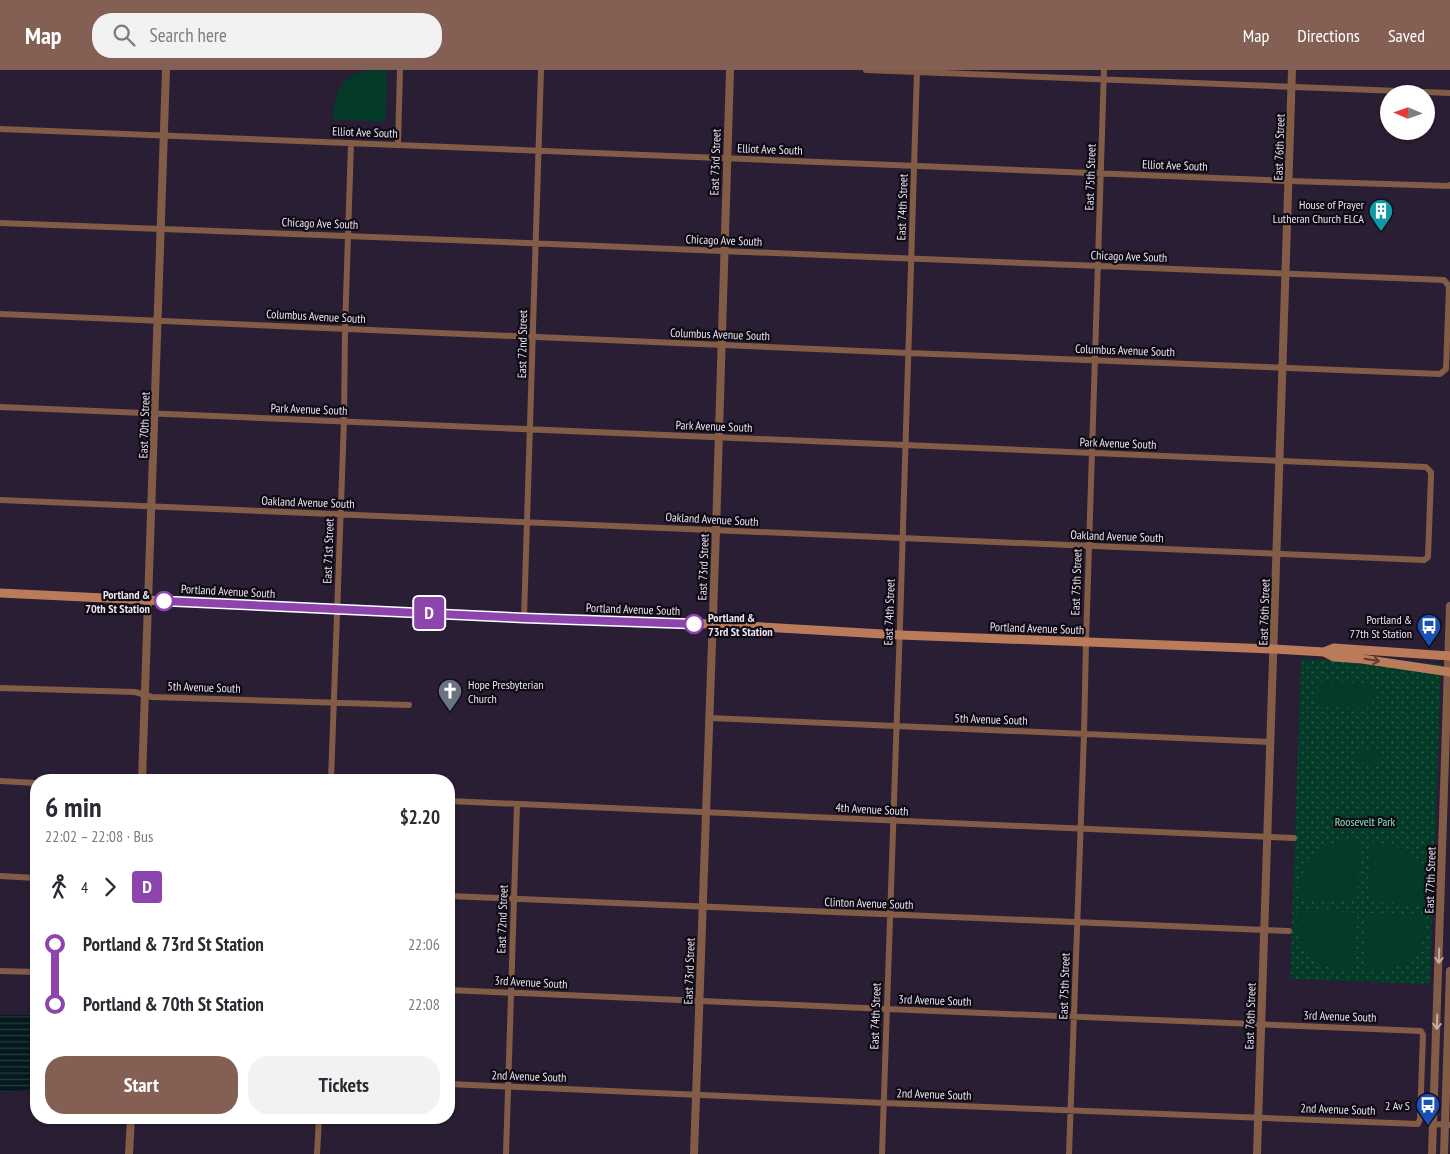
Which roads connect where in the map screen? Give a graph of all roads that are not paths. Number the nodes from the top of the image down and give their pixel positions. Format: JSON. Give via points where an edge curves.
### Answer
{"nodes":[{"id":1,"x":166,"y":70,"type":"edge"},
{"id":2,"x":400,"y":70,"type":"edge"},
{"id":3,"x":541,"y":70,"type":"edge"},
{"id":4,"x":730,"y":70,"type":"edge"},
{"id":5,"x":866,"y":70,"type":"edge"},
{"id":6,"x":1104,"y":70,"type":"edge"},
{"id":7,"x":1292,"y":70,"type":"edge"},
{"id":8,"x":917,"y":71,"type":"edge"},
{"id":9,"x":1104,"y":79,"type":"junction"},
{"id":10,"x":1292,"y":86,"type":"junction"},
{"id":11,"x":1450,"y":93,"type":"edge"},
{"id":12,"x":0,"y":129,"type":"edge"},
{"id":13,"x":164,"y":135,"type":"junction"},
{"id":14,"x":351,"y":143,"type":"junction"},
{"id":15,"x":398,"y":144,"type":"junction"},
{"id":16,"x":539,"y":150,"type":"junction"},
{"id":17,"x":726,"y":158,"type":"junction"},
{"id":18,"x":914,"y":166,"type":"junction"},
{"id":19,"x":1101,"y":173,"type":"junction"},
{"id":20,"x":1289,"y":180,"type":"junction"},
{"id":21,"x":1449,"y":186,"type":"edge"},
{"id":22,"x":0,"y":223,"type":"edge"},
{"id":23,"x":161,"y":228,"type":"junction"},
{"id":24,"x":348,"y":236,"type":"junction"},
{"id":25,"x":536,"y":244,"type":"junction"},
{"id":26,"x":723,"y":251,"type":"junction"},
{"id":27,"x":911,"y":259,"type":"junction"},
{"id":28,"x":1098,"y":266,"type":"junction"},
{"id":29,"x":1286,"y":273,"type":"junction"},
{"id":30,"x":0,"y":314,"type":"edge"},
{"id":31,"x":158,"y":320,"type":"junction"},
{"id":32,"x":345,"y":329,"type":"junction"},
{"id":33,"x":533,"y":337,"type":"junction"},
{"id":34,"x":720,"y":345,"type":"junction"},
{"id":35,"x":908,"y":353,"type":"junction"},
{"id":36,"x":1094,"y":360,"type":"junction"},
{"id":37,"x":1282,"y":368,"type":"junction"},
{"id":38,"x":1440,"y":374,"type":"joint"},
{"id":39,"x":0,"y":407,"type":"edge"},
{"id":40,"x":155,"y":414,"type":"junction"},
{"id":41,"x":344,"y":421,"type":"junction"},
{"id":42,"x":531,"y":429,"type":"junction"},
{"id":43,"x":719,"y":437,"type":"junction"},
{"id":44,"x":906,"y":445,"type":"junction"},
{"id":45,"x":1092,"y":453,"type":"junction"},
{"id":46,"x":1279,"y":461,"type":"junction"},
{"id":47,"x":0,"y":500,"type":"edge"},
{"id":48,"x":152,"y":508,"type":"junction"},
{"id":49,"x":341,"y":515,"type":"junction"},
{"id":50,"x":528,"y":522,"type":"junction"},
{"id":51,"x":716,"y":530,"type":"junction"},
{"id":52,"x":903,"y":538,"type":"junction"},
{"id":53,"x":1089,"y":546,"type":"junction"},
{"id":54,"x":1277,"y":554,"type":"junction"},
{"id":55,"x":1424,"y":560,"type":"joint"},
{"id":56,"x":0,"y":593,"type":"edge"},
{"id":57,"x":149,"y":600,"type":"junction"},
{"id":58,"x":1450,"y":606,"type":"edge"},
{"id":59,"x":337,"y":608,"type":"junction"},
{"id":60,"x":524,"y":618,"type":"junction"},
{"id":61,"x":712,"y":624,"type":"junction"},
{"id":62,"x":900,"y":635,"type":"junction"},
{"id":63,"x":1086,"y":642,"type":"junction"},
{"id":64,"x":1274,"y":648,"type":"junction"},
{"id":65,"x":1324,"y":652,"type":"junction"},
{"id":66,"x":1449,"y":656,"type":"edge"},
{"id":67,"x":1449,"y":672,"type":"edge"},
{"id":68,"x":0,"y":688,"type":"edge"},
{"id":69,"x":145,"y":695,"type":"junction"},
{"id":70,"x":334,"y":702,"type":"junction"},
{"id":71,"x":409,"y":705,"type":"dead end"},
{"id":72,"x":710,"y":718,"type":"junction"},
{"id":73,"x":897,"y":726,"type":"junction"},
{"id":74,"x":1084,"y":734,"type":"junction"},
{"id":75,"x":1271,"y":742,"type":"junction"},
{"id":76,"x":142,"y":774,"type":"edge"},
{"id":77,"x":331,"y":774,"type":"edge"},
{"id":78,"x":0,"y":782,"type":"edge"},
{"id":79,"x":30,"y":783,"type":"edge"},
{"id":80,"x":455,"y":801,"type":"edge"},
{"id":81,"x":517,"y":804,"type":"junction"},
{"id":82,"x":706,"y":812,"type":"junction"},
{"id":83,"x":893,"y":821,"type":"junction"},
{"id":84,"x":1081,"y":828,"type":"junction"},
{"id":85,"x":1267,"y":837,"type":"junction"},
{"id":86,"x":1294,"y":838,"type":"dead end"},
{"id":87,"x":0,"y":876,"type":"edge"},
{"id":88,"x":30,"y":878,"type":"edge"},
{"id":89,"x":455,"y":896,"type":"edge"},
{"id":90,"x":514,"y":899,"type":"junction"},
{"id":91,"x":703,"y":907,"type":"junction"},
{"id":92,"x":890,"y":915,"type":"junction"},
{"id":93,"x":1077,"y":922,"type":"junction"},
{"id":94,"x":1264,"y":931,"type":"junction"},
{"id":95,"x":1289,"y":931,"type":"dead end"},
{"id":96,"x":0,"y":971,"type":"edge"},
{"id":97,"x":1450,"y":971,"type":"edge"},
{"id":98,"x":30,"y":972,"type":"edge"},
{"id":99,"x":455,"y":990,"type":"edge"},
{"id":100,"x":511,"y":992,"type":"junction"},
{"id":101,"x":699,"y":1001,"type":"junction"},
{"id":102,"x":887,"y":1009,"type":"junction"},
{"id":103,"x":1074,"y":1016,"type":"junction"},
{"id":104,"x":1261,"y":1024,"type":"junction"},
{"id":105,"x":455,"y":1084,"type":"edge"},
{"id":106,"x":508,"y":1087,"type":"junction"},
{"id":107,"x":696,"y":1095,"type":"junction"},
{"id":108,"x":884,"y":1103,"type":"junction"},
{"id":109,"x":1071,"y":1110,"type":"junction"},
{"id":110,"x":1258,"y":1118,"type":"junction"},
{"id":111,"x":130,"y":1124,"type":"edge"},
{"id":112,"x":319,"y":1124,"type":"edge"},
{"id":113,"x":1418,"y":1124,"type":"joint"},
{"id":114,"x":1434,"y":1124,"type":"junction"},
{"id":115,"x":1447,"y":1125,"type":"edge"},
{"id":116,"x":129,"y":1154,"type":"edge"},
{"id":117,"x":318,"y":1154,"type":"edge"},
{"id":118,"x":506,"y":1154,"type":"edge"},
{"id":119,"x":694,"y":1154,"type":"edge"},
{"id":120,"x":882,"y":1154,"type":"edge"},
{"id":121,"x":1069,"y":1154,"type":"edge"},
{"id":122,"x":1257,"y":1154,"type":"edge"},
{"id":123,"x":1432,"y":1154,"type":"edge"},
{"id":124,"x":1444,"y":1154,"type":"edge"}],
"edges":[{"from":1,"to":13,"type":"street","name":"East 70th Street"},
{"from":2,"to":15,"type":"street"},
{"from":3,"to":16,"type":"street","name":"East 72nd Street"},
{"from":4,"to":17,"type":"street","name":"East 73rd Street"},
{"from":5,"to":8,"type":"street"},
{"from":6,"to":9,"type":"street","name":"East 75th Street"},
{"from":7,"to":10,"type":"street","name":"East 76th Street"},
{"from":8,"to":9,"type":"street"},
{"from":8,"to":18,"type":"street","name":"East 74th Street"},
{"from":9,"to":10,"type":"street"},
{"from":9,"to":19,"type":"street","name":"East 75th Street"},
{"from":10,"to":11,"type":"street"},
{"from":10,"to":20,"type":"street","name":"East 76th Street"},
{"from":12,"to":13,"type":"street","name":"Elliot Ave South"},
{"from":13,"to":14,"type":"street","name":"Elliot Ave South"},
{"from":13,"to":23,"type":"street","name":"East 70th Street"},
{"from":14,"to":15,"type":"street","name":"Elliot Ave South"},
{"from":14,"to":24,"type":"street","name":"East 71st Street"},
{"from":15,"to":16,"type":"street","name":"Elliot Ave South"},
{"from":16,"to":17,"type":"street","name":"Elliot Ave South"},
{"from":16,"to":25,"type":"street","name":"East 72nd Street"},
{"from":17,"to":18,"type":"street","name":"Elliot Ave South"},
{"from":17,"to":26,"type":"street","name":"East 73rd Street"},
{"from":18,"to":19,"type":"street","name":"Elliot Ave South"},
{"from":18,"to":27,"type":"street","name":"East 74th Street"},
{"from":19,"to":20,"type":"street","name":"Elliot Ave South"},
{"from":19,"to":28,"type":"street","name":"East 75th Street"},
{"from":20,"to":21,"type":"street","name":"Elliot Ave South"},
{"from":20,"to":29,"type":"street","name":"East 76th Street"},
{"from":22,"to":23,"type":"street","name":"Chicago Ave South"},
{"from":23,"to":24,"type":"street","name":"Chicago Ave South"},
{"from":23,"to":31,"type":"street","name":"East 70th Street"},
{"from":24,"to":25,"type":"street","name":"Chicago Ave South"},
{"from":24,"to":32,"type":"street","name":"East 71st Street"},
{"from":25,"to":26,"type":"street","name":"Chicago Ave South"},
{"from":25,"to":33,"type":"street","name":"East 72nd Street"},
{"from":26,"to":27,"type":"street","name":"Chicago Ave South"},
{"from":26,"to":34,"type":"street","name":"East 73rd Street"},
{"from":27,"to":28,"type":"street","name":"Chicago Ave South"},
{"from":27,"to":35,"type":"street","name":"East 74th Street"},
{"from":28,"to":29,"type":"street","name":"Chicago Ave South"},
{"from":28,"to":36,"type":"street","name":"East 75th Street"},
{"from":29,"to":37,"type":"street","name":"East 76th Street"},
{"from":29,"to":38,"type":"street","name":"Chicago Ave South","via":[[1444,280],[1449,286],[1446,369]]},
{"from":30,"to":31,"type":"street","name":"Columbus Avenue South"},
{"from":31,"to":32,"type":"street","name":"Columbus Avenue South"},
{"from":31,"to":40,"type":"street","name":"East 70th Street"},
{"from":32,"to":33,"type":"street","name":"Columbus Avenue South"},
{"from":32,"to":41,"type":"street","name":"East 71st Street"},
{"from":33,"to":34,"type":"street","name":"Columbus Avenue South"},
{"from":33,"to":42,"type":"street","name":"East 72nd Street"},
{"from":34,"to":35,"type":"street","name":"Columbus Avenue South"},
{"from":34,"to":43,"type":"street","name":"East 73rd Street"},
{"from":35,"to":36,"type":"street","name":"Columbus Avenue South"},
{"from":35,"to":44,"type":"street","name":"East 74th Street"},
{"from":36,"to":37,"type":"street","name":"Columbus Avenue South"},
{"from":36,"to":45,"type":"street","name":"East 75th Street"},
{"from":37,"to":38,"type":"street","name":"Columbus Avenue South"},
{"from":37,"to":46,"type":"street","name":"East 76th Street"},
{"from":39,"to":40,"type":"street","name":"Park Avenue South"},
{"from":40,"to":41,"type":"street","name":"Park Avenue South"},
{"from":40,"to":48,"type":"street","name":"East 70th Street"},
{"from":41,"to":42,"type":"street","name":"Park Avenue South"},
{"from":41,"to":49,"type":"street","name":"East 71st Street"},
{"from":42,"to":43,"type":"street","name":"Park Avenue South"},
{"from":42,"to":50,"type":"street","name":"East 72nd Street"},
{"from":43,"to":44,"type":"street","name":"Park Avenue South"},
{"from":43,"to":51,"type":"street","name":"East 73rd Street"},
{"from":44,"to":45,"type":"street","name":"Park Avenue South"},
{"from":44,"to":52,"type":"street","name":"East 74th Street"},
{"from":45,"to":46,"type":"street","name":"Park Avenue South"},
{"from":45,"to":53,"type":"street","name":"East 75th Street"},
{"from":46,"to":54,"type":"street","name":"East 76th Street"},
{"from":46,"to":55,"type":"street","name":"Park Avenue South","via":[[1426,467],[1431,477],[1428,556]]},
{"from":47,"to":48,"type":"street","name":"Oakland Avenue South"},
{"from":48,"to":49,"type":"street","name":"Oakland Avenue South"},
{"from":48,"to":57,"type":"street","name":"East 70th Street"},
{"from":49,"to":50,"type":"street","name":"Oakland Avenue South"},
{"from":49,"to":59,"type":"street","name":"East 71st Street"},
{"from":50,"to":51,"type":"street","name":"Oakland Avenue South"},
{"from":50,"to":60,"type":"street","name":"East 72nd Street"},
{"from":51,"to":52,"type":"street","name":"Oakland Avenue South"},
{"from":51,"to":61,"type":"street","name":"East 73rd Street"},
{"from":52,"to":53,"type":"street","name":"Oakland Avenue South"},
{"from":52,"to":62,"type":"street","name":"East 74th Street"},
{"from":53,"to":54,"type":"street","name":"Oakland Avenue South"},
{"from":53,"to":63,"type":"street","name":"East 75th Street"},
{"from":54,"to":55,"type":"street","name":"Oakland Avenue South"},
{"from":54,"to":64,"type":"street","name":"East 76th Street"},
{"from":56,"to":57,"type":"main road","name":"Portland Avenue South"},
{"from":57,"to":59,"type":"main road","name":"Portland Avenue South"},
{"from":57,"to":69,"type":"street","name":"East 70th Street"},
{"from":58,"to":66,"type":"street","name":"East 77th Street"},
{"from":59,"to":60,"type":"main road","name":"Portland Avenue South"},
{"from":59,"to":70,"type":"street","name":"East 71st Street"},
{"from":60,"to":61,"type":"main road","name":"Portland Avenue South"},
{"from":61,"to":62,"type":"main road","name":"Portland Avenue South"},
{"from":61,"to":72,"type":"street","name":"East 73rd Street"},
{"from":62,"to":63,"type":"main road","name":"Portland Avenue South"},
{"from":62,"to":73,"type":"street","name":"East 74th Street"},
{"from":63,"to":64,"type":"main road","name":"Portland Avenue South"},
{"from":63,"to":74,"type":"street","name":"East 75th Street"},
{"from":64,"to":65,"type":"main road","name":"Portland Avenue South"},
{"from":64,"to":75,"type":"street","name":"East 76th Street"},
{"from":65,"to":66,"type":"main road","name":"Portland Avenue South","via":[[1334,648]]},
{"from":65,"to":67,"type":"main road","name":"Portland Avenue South","one_way":true,"via":[[1334,657]]},
{"from":66,"to":67,"type":"street","name":"East 77th Street"},
{"from":67,"to":114,"type":"street","name":"East 77th Street","one_way":true},
{"from":68,"to":69,"type":"street","name":"5th Avenue South","via":[[135,692]]},
{"from":69,"to":70,"type":"street","name":"5th Avenue South"},
{"from":69,"to":76,"type":"street","name":"East 70th Street"},
{"from":70,"to":71,"type":"street","name":"5th Avenue South"},
{"from":70,"to":77,"type":"street","name":"East 71st Street"},
{"from":72,"to":73,"type":"street","name":"5th Avenue South"},
{"from":72,"to":82,"type":"street","name":"East 73rd Street"},
{"from":73,"to":74,"type":"street","name":"5th Avenue South"},
{"from":73,"to":83,"type":"street","name":"East 74th Street"},
{"from":74,"to":75,"type":"street","name":"5th Avenue South"},
{"from":74,"to":84,"type":"street","name":"East 75th Street"},
{"from":75,"to":85,"type":"street","name":"East 76th Street"},
{"from":78,"to":79,"type":"street"},
{"from":80,"to":81,"type":"street","name":"4th Avenue South"},
{"from":81,"to":82,"type":"street","name":"4th Avenue South"},
{"from":81,"to":90,"type":"street","name":"East 72nd Street"},
{"from":82,"to":83,"type":"street","name":"4th Avenue South"},
{"from":82,"to":91,"type":"street","name":"East 73rd Street"},
{"from":83,"to":84,"type":"street","name":"4th Avenue South"},
{"from":83,"to":92,"type":"street","name":"East 74th Street"},
{"from":84,"to":85,"type":"street","name":"4th Avenue South"},
{"from":84,"to":93,"type":"street","name":"East 75th Street"},
{"from":85,"to":86,"type":"street","name":"4th Avenue South"},
{"from":85,"to":94,"type":"street","name":"East 76th Street"},
{"from":87,"to":88,"type":"street"},
{"from":89,"to":90,"type":"street","name":"Clinton Avenue South"},
{"from":90,"to":91,"type":"street","name":"Clinton Avenue South"},
{"from":90,"to":100,"type":"street","name":"East 72nd Street"},
{"from":91,"to":92,"type":"street","name":"Clinton Avenue South"},
{"from":91,"to":101,"type":"street","name":"East 73rd Street"},
{"from":92,"to":93,"type":"street","name":"Clinton Avenue South"},
{"from":92,"to":102,"type":"street","name":"East 74th Street"},
{"from":93,"to":94,"type":"street","name":"Clinton Avenue South"},
{"from":93,"to":103,"type":"street","name":"East 75th Street"},
{"from":94,"to":95,"type":"street","name":"Clinton Avenue South"},
{"from":94,"to":104,"type":"street","name":"East 76th Street"},
{"from":96,"to":98,"type":"street"},
{"from":97,"to":115,"type":"street"},
{"from":99,"to":100,"type":"street","name":"3rd Avenue South"},
{"from":100,"to":101,"type":"street","name":"3rd Avenue South"},
{"from":100,"to":106,"type":"street","name":"East 72nd Street"},
{"from":101,"to":102,"type":"street","name":"3rd Avenue South"},
{"from":101,"to":107,"type":"street","name":"East 73rd Street"},
{"from":102,"to":103,"type":"street","name":"3rd Avenue South"},
{"from":102,"to":108,"type":"street","name":"East 74th Street"},
{"from":103,"to":104,"type":"street","name":"3rd Avenue South"},
{"from":103,"to":109,"type":"street","name":"East 75th Street"},
{"from":104,"to":110,"type":"street","name":"East 76th Street"},
{"from":104,"to":113,"type":"street","name":"3rd Avenue South","via":[[1421,1031],[1422,1086]]},
{"from":105,"to":106,"type":"street","name":"2nd Avenue South"},
{"from":106,"to":107,"type":"street","name":"2nd Avenue South"},
{"from":106,"to":118,"type":"street","name":"East 72nd Street"},
{"from":107,"to":108,"type":"street","name":"2nd Avenue South"},
{"from":107,"to":119,"type":"street","name":"East 73rd Street"},
{"from":108,"to":109,"type":"street","name":"2nd Avenue South"},
{"from":108,"to":120,"type":"street","name":"East 74th Street"},
{"from":109,"to":110,"type":"street","name":"2nd Avenue South"},
{"from":109,"to":121,"type":"street","name":"East 75th Street"},
{"from":110,"to":113,"type":"street","name":"2nd Avenue South"},
{"from":110,"to":122,"type":"street","name":"East 76th Street"},
{"from":111,"to":116,"type":"street"},
{"from":112,"to":117,"type":"street"},
{"from":114,"to":115,"type":"street"},
{"from":114,"to":123,"type":"street","name":"East 77th Street"},
{"from":115,"to":124,"type":"street"}]}
